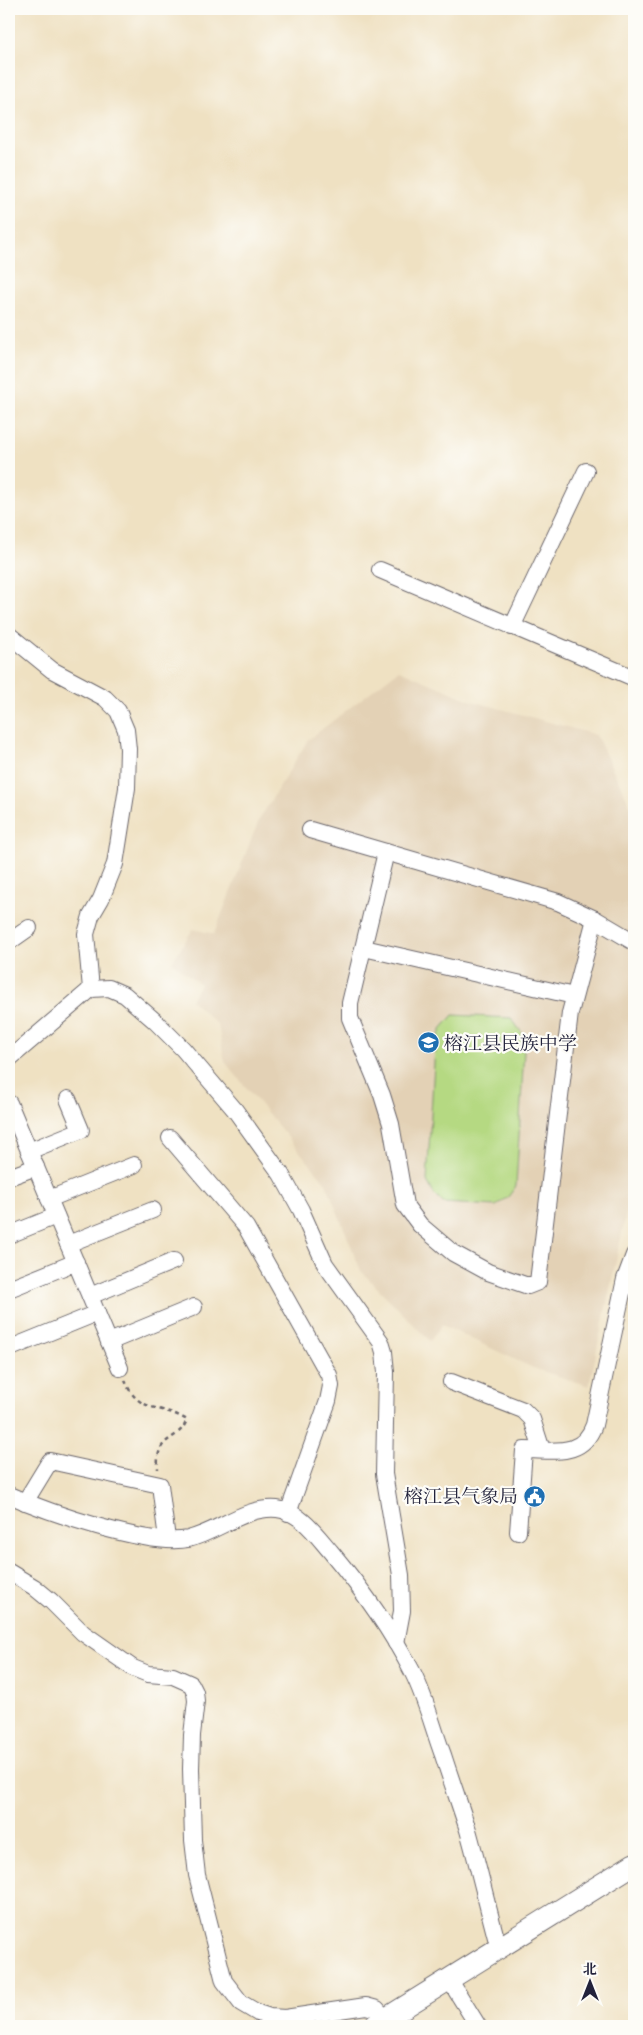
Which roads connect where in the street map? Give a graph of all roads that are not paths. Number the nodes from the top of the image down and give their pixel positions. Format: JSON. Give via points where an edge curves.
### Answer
{"nodes":[{"id":1,"x":586,"y":471,"type":"dead end"},
{"id":2,"x":380,"y":570,"type":"dead end"},
{"id":3,"x":512,"y":627,"type":"junction"},
{"id":4,"x":9,"y":635,"type":"edge"},
{"id":5,"x":634,"y":678,"type":"edge"},
{"id":6,"x":310,"y":830,"type":"dead end"},
{"id":7,"x":386,"y":852,"type":"junction"},
{"id":8,"x":595,"y":919,"type":"junction"},
{"id":9,"x":29,"y":928,"type":"dead end"},
{"id":10,"x":9,"y":942,"type":"edge"},
{"id":11,"x":634,"y":942,"type":"edge"},
{"id":12,"x":364,"y":948,"type":"junction"},
{"id":13,"x":91,"y":989,"type":"junction"},
{"id":14,"x":574,"y":996,"type":"junction"},
{"id":15,"x":9,"y":1059,"type":"edge"},
{"id":16,"x":68,"y":1099,"type":"dead end"},
{"id":17,"x":9,"y":1103,"type":"edge"},
{"id":18,"x":170,"y":1138,"type":"dead end"},
{"id":19,"x":29,"y":1151,"type":"junction"},
{"id":20,"x":134,"y":1165,"type":"dead end"},
{"id":21,"x":36,"y":1167,"type":"junction"},
{"id":22,"x":9,"y":1178,"type":"edge"},
{"id":23,"x":49,"y":1199,"type":"junction"},
{"id":24,"x":153,"y":1210,"type":"dead end"},
{"id":25,"x":56,"y":1216,"type":"junction"},
{"id":26,"x":9,"y":1235,"type":"edge"},
{"id":27,"x":68,"y":1244,"type":"junction"},
{"id":28,"x":634,"y":1255,"type":"edge"},
{"id":29,"x":174,"y":1261,"type":"dead end"},
{"id":30,"x":76,"y":1262,"type":"junction"},
{"id":31,"x":9,"y":1289,"type":"edge"},
{"id":32,"x":90,"y":1296,"type":"junction"},
{"id":33,"x":194,"y":1307,"type":"dead end"},
{"id":34,"x":97,"y":1313,"type":"junction"},
{"id":35,"x":109,"y":1342,"type":"junction"},
{"id":36,"x":13,"y":1347,"type":"dead end"},
{"id":37,"x":120,"y":1368,"type":"road end"},
{"id":38,"x":451,"y":1382,"type":"dead end"},
{"id":39,"x":542,"y":1450,"type":"junction"},
{"id":40,"x":9,"y":1495,"type":"edge"},
{"id":41,"x":25,"y":1502,"type":"junction"},
{"id":42,"x":288,"y":1513,"type":"junction"},
{"id":43,"x":518,"y":1532,"type":"dead end"},
{"id":44,"x":167,"y":1539,"type":"junction"},
{"id":45,"x":9,"y":1572,"type":"edge"},
{"id":46,"x":396,"y":1643,"type":"junction"},
{"id":47,"x":634,"y":1864,"type":"edge"},
{"id":48,"x":499,"y":1949,"type":"junction"},
{"id":49,"x":449,"y":1979,"type":"junction"},
{"id":50,"x":379,"y":2023,"type":"edge"},
{"id":51,"x":478,"y":2026,"type":"edge"}],
"edges":[{"from":1,"to":3,"type":"street"},
{"from":2,"to":3,"type":"street"},
{"from":3,"to":5,"type":"street"},
{"from":4,"to":13,"type":"street","via":[[52,670],[105,698],[118,711],[126,730],[127,788],[115,864],[86,934]]},
{"from":6,"to":7,"type":"street"},
{"from":7,"to":8,"type":"street","via":[[530,892]]},
{"from":7,"to":12,"type":"street"},
{"from":8,"to":11,"type":"street"},
{"from":8,"to":14,"type":"street"},
{"from":9,"to":10,"type":"street"},
{"from":12,"to":14,"type":"street"},
{"from":12,"to":14,"type":"street","via":[[350,1003],[350,1018],[382,1095],[406,1205],[420,1224],[453,1252],[488,1272],[528,1286],[538,1282]]},
{"from":13,"to":15,"type":"street"},
{"from":13,"to":46,"type":"street","via":[[109,988],[125,995],[156,1021],[235,1110],[281,1174],[325,1264],[381,1342],[386,1372],[384,1474],[401,1575],[402,1610]]},
{"from":16,"to":19,"type":"street","via":[[81,1130]]},
{"from":17,"to":19,"type":"street"},
{"from":18,"to":42,"type":"street","via":[[246,1227],[329,1375],[328,1401]]},
{"from":19,"to":21,"type":"street"},
{"from":20,"to":23,"type":"street"},
{"from":21,"to":22,"type":"street"},
{"from":21,"to":23,"type":"street"},
{"from":23,"to":25,"type":"street"},
{"from":24,"to":27,"type":"street"},
{"from":25,"to":26,"type":"street"},
{"from":25,"to":27,"type":"street"},
{"from":27,"to":30,"type":"street"},
{"from":28,"to":39,"type":"street","via":[[625,1279],[589,1438],[579,1447]]},
{"from":29,"to":32,"type":"street"},
{"from":30,"to":31,"type":"street"},
{"from":30,"to":32,"type":"street"},
{"from":32,"to":34,"type":"street"},
{"from":33,"to":35,"type":"street"},
{"from":34,"to":35,"type":"street"},
{"from":34,"to":36,"type":"street"},
{"from":35,"to":37,"type":"street"},
{"from":38,"to":39,"type":"street","via":[[524,1410],[532,1420]]},
{"from":39,"to":43,"type":"street","via":[[524,1450]]},
{"from":40,"to":41,"type":"street"},
{"from":41,"to":44,"type":"street","via":[[114,1530]]},
{"from":41,"to":44,"type":"street","via":[[50,1462],[160,1485]]},
{"from":42,"to":44,"type":"street","via":[[264,1508],[209,1533],[186,1539]]},
{"from":42,"to":46,"type":"street","via":[[311,1529],[346,1570]]},
{"from":45,"to":50,"type":"street","via":[[34,1587],[83,1633],[132,1668],[148,1674],[173,1676],[191,1684],[196,1700],[191,1769],[192,1840],[197,1875],[224,1981],[241,2003],[258,2013],[285,2018],[366,2006],[377,2009]]},
{"from":46,"to":48,"type":"street","via":[[426,1705],[468,1831]]},
{"from":47,"to":48,"type":"main road"},
{"from":48,"to":49,"type":"main road"},
{"from":49,"to":50,"type":"main road"},
{"from":49,"to":51,"type":"street"}]}
